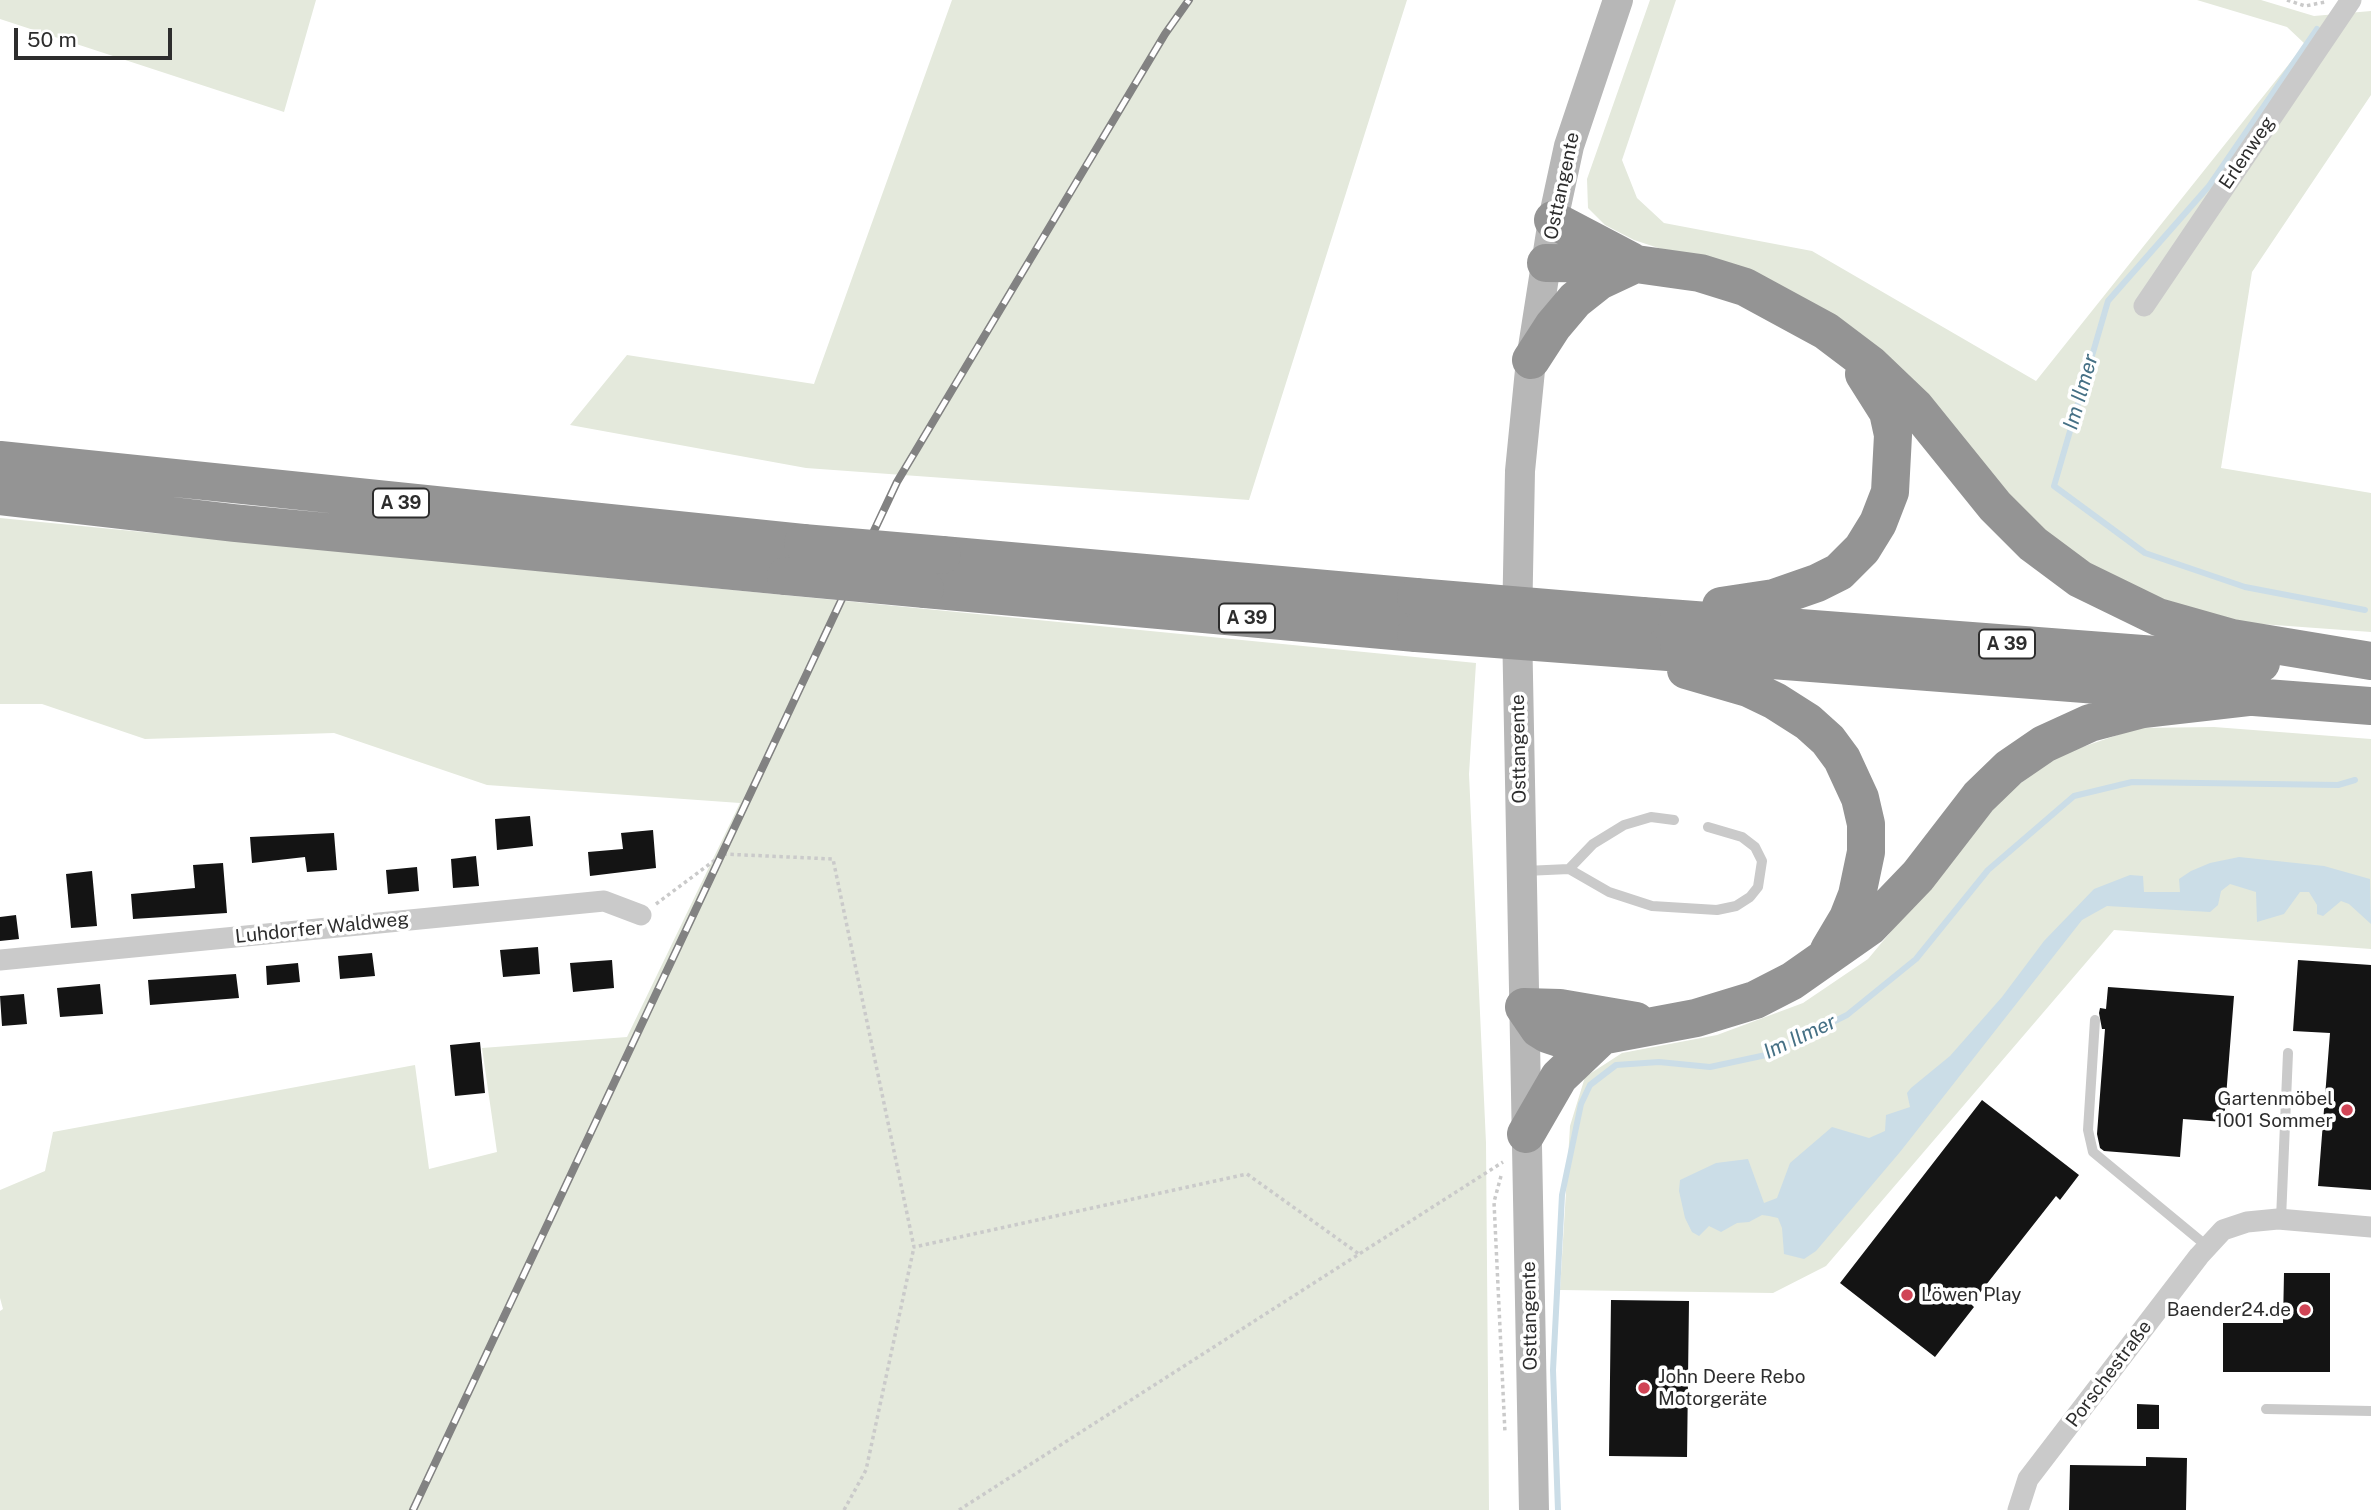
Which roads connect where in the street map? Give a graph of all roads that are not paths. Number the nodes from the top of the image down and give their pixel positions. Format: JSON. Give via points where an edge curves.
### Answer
{"nodes":[{"id":1,"x":1618,"y":0,"type":"edge"},
{"id":2,"x":2351,"y":0,"type":"edge"},
{"id":3,"x":1553,"y":220,"type":"junction"},
{"id":4,"x":1546,"y":263,"type":"junction"},
{"id":5,"x":1636,"y":264,"type":"junction"},
{"id":6,"x":2144,"y":306,"type":"dead end"},
{"id":7,"x":1826,"y":331,"type":"junction"},
{"id":8,"x":1531,"y":360,"type":"junction"},
{"id":9,"x":0,"y":460,"type":"edge"},
{"id":10,"x":0,"y":496,"type":"edge"},
{"id":11,"x":794,"y":559,"type":"junction"},
{"id":12,"x":1416,"y":615,"type":"junction"},
{"id":13,"x":1642,"y":642,"type":"junction"},
{"id":14,"x":2371,"y":660,"type":"edge"},
{"id":15,"x":2371,"y":672,"type":"edge"},
{"id":16,"x":2248,"y":697,"type":"junction"},
{"id":17,"x":2371,"y":706,"type":"edge"},
{"id":18,"x":1674,"y":820,"type":"dead end"},
{"id":19,"x":1708,"y":827,"type":"dead end"},
{"id":20,"x":1570,"y":869,"type":"junction"},
{"id":21,"x":1521,"y":871,"type":"junction"},
{"id":22,"x":641,"y":915,"type":"road end"},
{"id":23,"x":0,"y":960,"type":"edge"},
{"id":24,"x":1819,"y":962,"type":"junction"},
{"id":25,"x":1524,"y":1007,"type":"junction"},
{"id":26,"x":2095,"y":1020,"type":"dead end"},
{"id":27,"x":1656,"y":1023,"type":"junction"},
{"id":28,"x":1601,"y":1037,"type":"junction"},
{"id":29,"x":2288,"y":1053,"type":"dead end"},
{"id":30,"x":1526,"y":1134,"type":"junction"},
{"id":31,"x":2281,"y":1220,"type":"junction"},
{"id":32,"x":2371,"y":1227,"type":"edge"},
{"id":33,"x":2208,"y":1247,"type":"junction"},
{"id":34,"x":2266,"y":1409,"type":"dead end"},
{"id":35,"x":2371,"y":1411,"type":"edge"},
{"id":36,"x":1534,"y":1510,"type":"edge"},
{"id":37,"x":2018,"y":1510,"type":"edge"}],
"edges":[{"from":1,"to":3,"type":"main road","name":"Osttangente","via":[[1569,146]]},
{"from":2,"to":6,"type":"street","name":"Erlenweg"},
{"from":3,"to":4,"type":"main road","name":"Osttangente"},
{"from":3,"to":5,"type":"highway"},
{"from":4,"to":5,"type":"highway"},
{"from":4,"to":8,"type":"main road","name":"Osttangente"},
{"from":5,"to":7,"type":"highway","via":[[1700,273],[1745,287]]},
{"from":5,"to":8,"type":"highway","via":[[1599,281],[1575,300]]},
{"from":7,"to":13,"type":"highway","via":[[1877,391],[1894,435],[1890,492],[1878,523],[1862,549],[1839,572]]},
{"from":7,"to":14,"type":"highway","via":[[1871,365],[1915,408],[1995,506],[2033,544],[2080,579],[2158,617],[2232,638]]},
{"from":8,"to":21,"type":"main road","name":"Osttangente","via":[[1518,521]]},
{"from":9,"to":11,"type":"highway","number":"A 39"},
{"from":10,"to":11,"type":"highway","number":"A 39","via":[[234,523]]},
{"from":11,"to":12,"type":"highway","number":"A 39","bridge":true,"via":[[942,555]]},
{"from":11,"to":12,"type":"highway","number":"A 39","bridge":true,"via":[[925,589]]},
{"from":12,"to":13,"type":"highway","number":"A 39","bridge":true},
{"from":12,"to":13,"type":"highway","number":"A 39","bridge":true,"via":[[1508,641]]},
{"from":13,"to":15,"type":"highway","number":"A 39"},
{"from":13,"to":16,"type":"highway","number":"A 39"},
{"from":13,"to":24,"type":"highway","via":[[1703,674],[1766,697],[1808,722],[1842,759],[1860,798],[1866,852],[1848,918]]},
{"from":16,"to":17,"type":"highway","number":"A 39"},
{"from":16,"to":24,"type":"highway","via":[[2143,709],[2090,723],[2044,744],[2009,768],[1979,797],[1893,904]]},
{"from":18,"to":20,"type":"lane","via":[[1651,817],[1624,825],[1593,844]]},
{"from":19,"to":20,"type":"lane","via":[[1742,837],[1755,847],[1762,862],[1758,887],[1736,906],[1717,910],[1652,906],[1609,892]]},
{"from":20,"to":21,"type":"lane"},
{"from":21,"to":25,"type":"main road","name":"Osttangente"},
{"from":22,"to":23,"type":"street","name":"Luhdorfer Waldweg","via":[[604,901]]},
{"from":24,"to":27,"type":"highway","via":[[1738,1007]]},
{"from":25,"to":27,"type":"highway"},
{"from":25,"to":28,"type":"highway","via":[[1539,1029],[1556,1038]]},
{"from":25,"to":30,"type":"main road","name":"Osttangente"},
{"from":26,"to":33,"type":"lane","via":[[2088,1130],[2093,1152]]},
{"from":27,"to":28,"type":"highway"},
{"from":28,"to":30,"type":"highway","via":[[1559,1077]]},
{"from":29,"to":31,"type":"lane"},
{"from":30,"to":36,"type":"main road","name":"Osttangente"},
{"from":31,"to":32,"type":"street","name":"Porschestraße"},
{"from":31,"to":33,"type":"street","name":"Porschestraße","via":[[2246,1222],[2223,1230]]},
{"from":33,"to":37,"type":"street","name":"Porschestraße","via":[[2028,1479]]},
{"from":34,"to":35,"type":"lane"}]}
